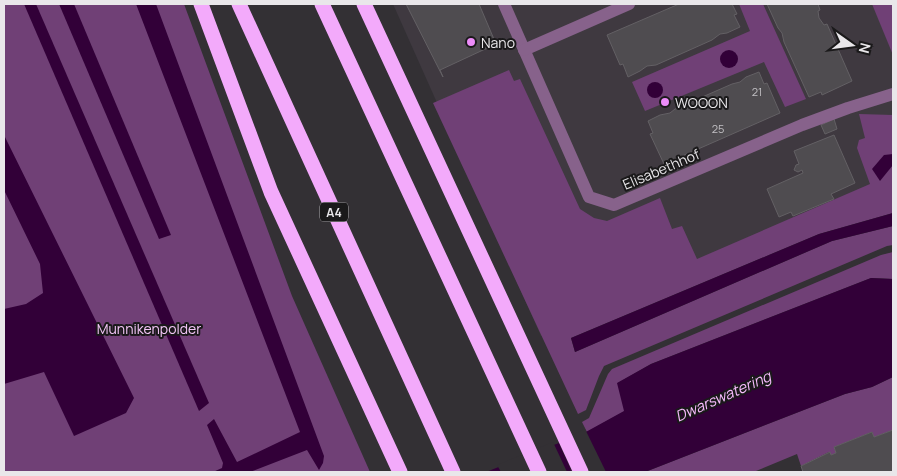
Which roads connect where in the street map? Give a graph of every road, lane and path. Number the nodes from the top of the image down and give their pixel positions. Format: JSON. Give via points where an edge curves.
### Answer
{"nodes":[{"id":1,"x":201,"y":4,"type":"edge"},
{"id":2,"x":240,"y":4,"type":"edge"},
{"id":3,"x":322,"y":4,"type":"edge"},
{"id":4,"x":364,"y":4,"type":"edge"},
{"id":5,"x":504,"y":4,"type":"edge"},
{"id":6,"x":628,"y":4,"type":"edge"},
{"id":7,"x":524,"y":50,"type":"junction"},
{"id":8,"x":893,"y":94,"type":"edge"},
{"id":9,"x":400,"y":472,"type":"edge"},
{"id":10,"x":454,"y":472,"type":"edge"},
{"id":11,"x":539,"y":472,"type":"edge"},
{"id":12,"x":581,"y":472,"type":"edge"}],
"edges":[{"from":1,"to":9,"type":"highway","via":[[271,192]]},
{"from":2,"to":10,"type":"highway","number":"A4"},
{"from":3,"to":11,"type":"highway"},
{"from":4,"to":12,"type":"highway"},
{"from":5,"to":7,"type":"street","name":"Elisabethhof"},
{"from":6,"to":7,"type":"street"},
{"from":7,"to":8,"type":"street","name":"Elisabethhof","via":[[589,197],[614,205],[802,125]]}]}
